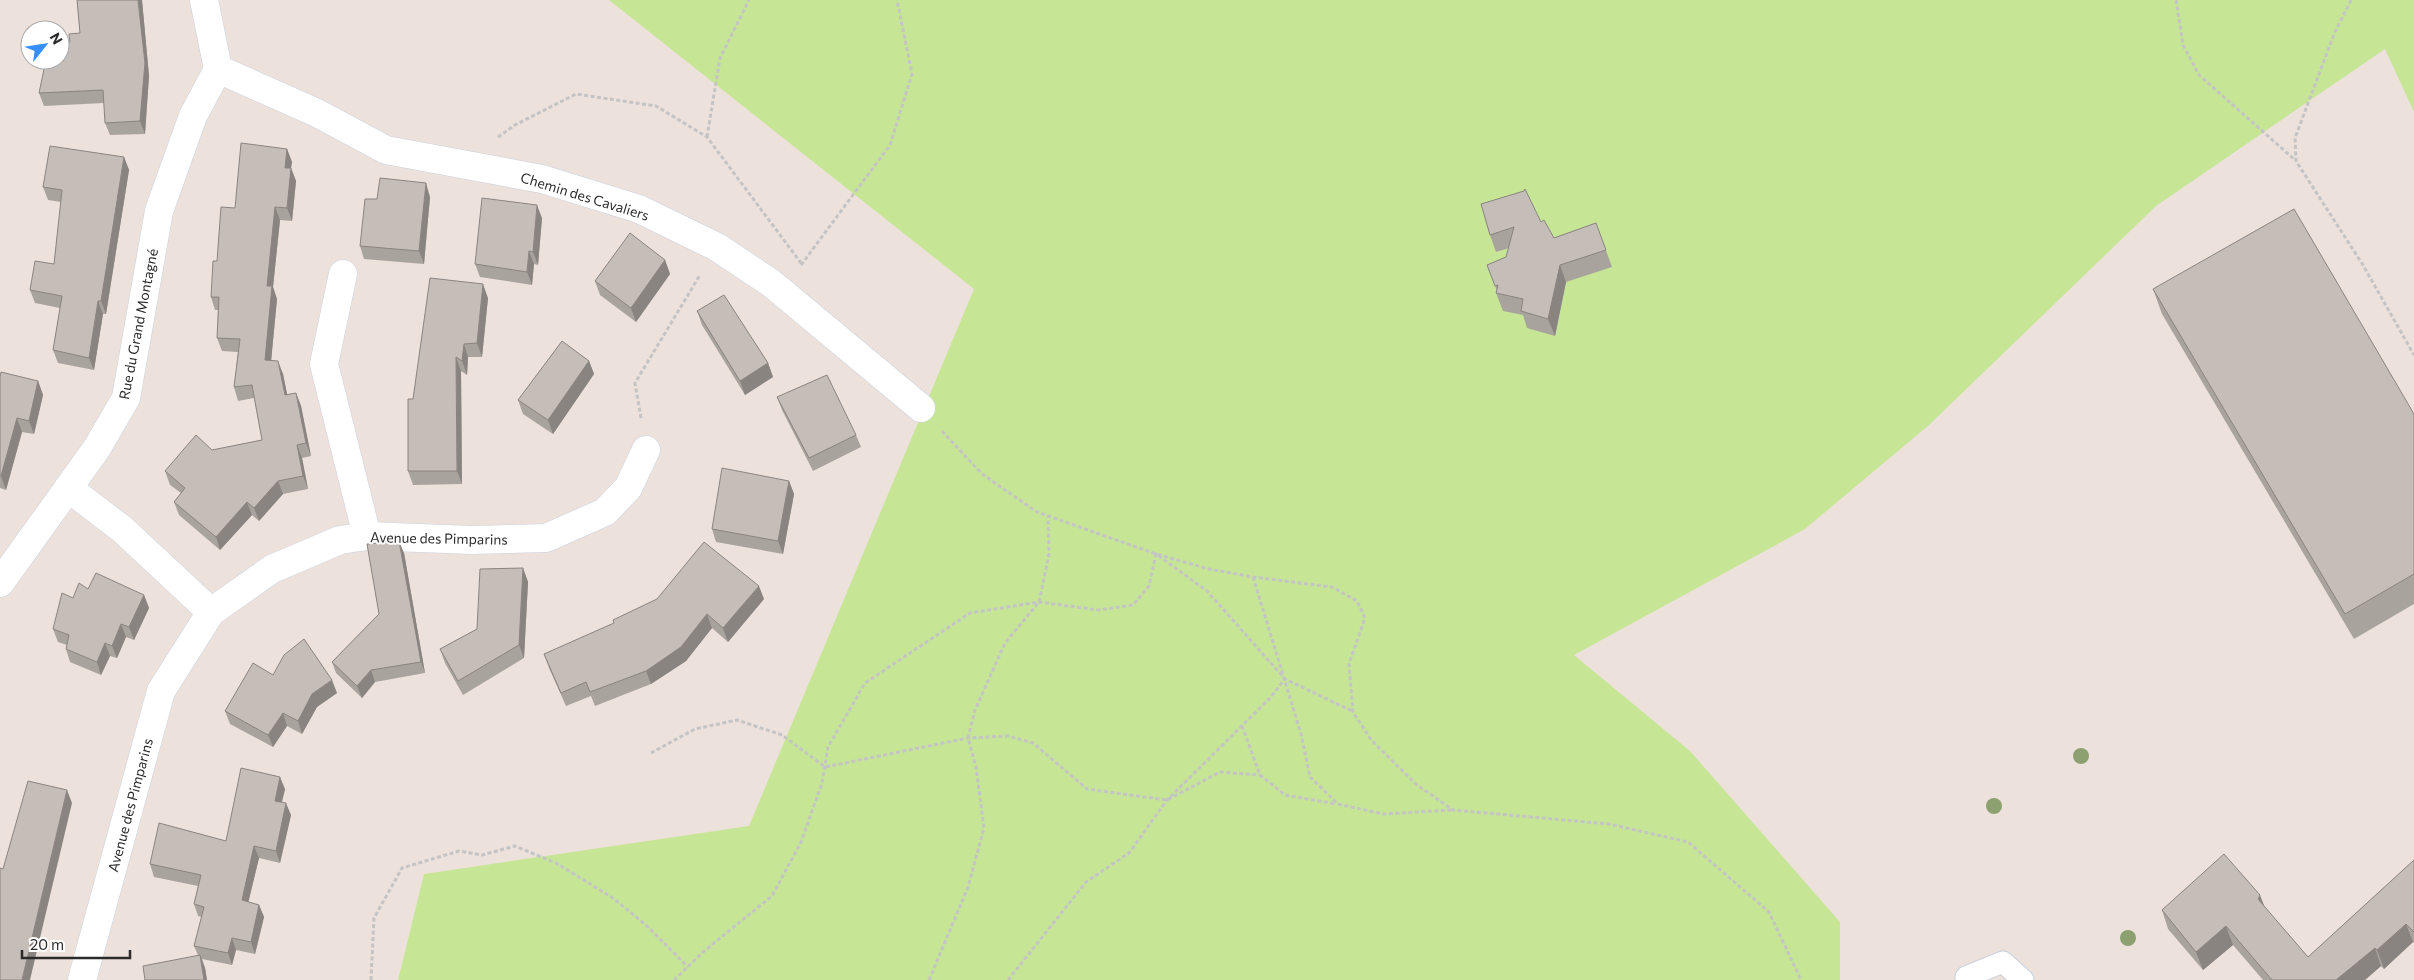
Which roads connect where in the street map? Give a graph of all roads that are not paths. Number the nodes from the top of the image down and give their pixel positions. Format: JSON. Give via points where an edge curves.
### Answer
{"nodes":[{"id":1,"x":204,"y":0,"type":"edge"},
{"id":2,"x":218,"y":69,"type":"junction"},
{"id":3,"x":343,"y":274,"type":"dead end"},
{"id":4,"x":921,"y":408,"type":"road end"},
{"id":5,"x":646,"y":450,"type":"road end"},
{"id":6,"x":68,"y":488,"type":"junction"},
{"id":7,"x":367,"y":536,"type":"junction"},
{"id":8,"x":0,"y":583,"type":"edge"},
{"id":9,"x":211,"y":612,"type":"junction"},
{"id":10,"x":1966,"y":977,"type":"dead end"},
{"id":11,"x":82,"y":980,"type":"edge"},
{"id":12,"x":2023,"y":980,"type":"edge"}],
"edges":[{"from":1,"to":2,"type":"street"},
{"from":2,"to":4,"type":"street","name":"Chemin des Cavaliers","via":[[317,113],[386,150],[542,179],[639,209],[717,247],[781,292]]},
{"from":2,"to":6,"type":"street","name":"Rue du Grand Montagné","via":[[193,116],[159,211],[126,398],[97,448]]},
{"from":3,"to":7,"type":"street","via":[[324,364]]},
{"from":5,"to":7,"type":"street","name":"Avenue des Pimparins","via":[[628,488],[605,512],[546,538],[472,540]]},
{"from":6,"to":8,"type":"street","name":"Rue du Grand Montagné"},
{"from":6,"to":9,"type":"street","via":[[122,529]]},
{"from":7,"to":9,"type":"street","name":"Avenue des Pimparins","via":[[340,540],[272,570]]},
{"from":9,"to":11,"type":"street","name":"Avenue des Pimparins","via":[[161,691]]},
{"from":10,"to":12,"type":"lane","via":[[2003,962]]}]}
